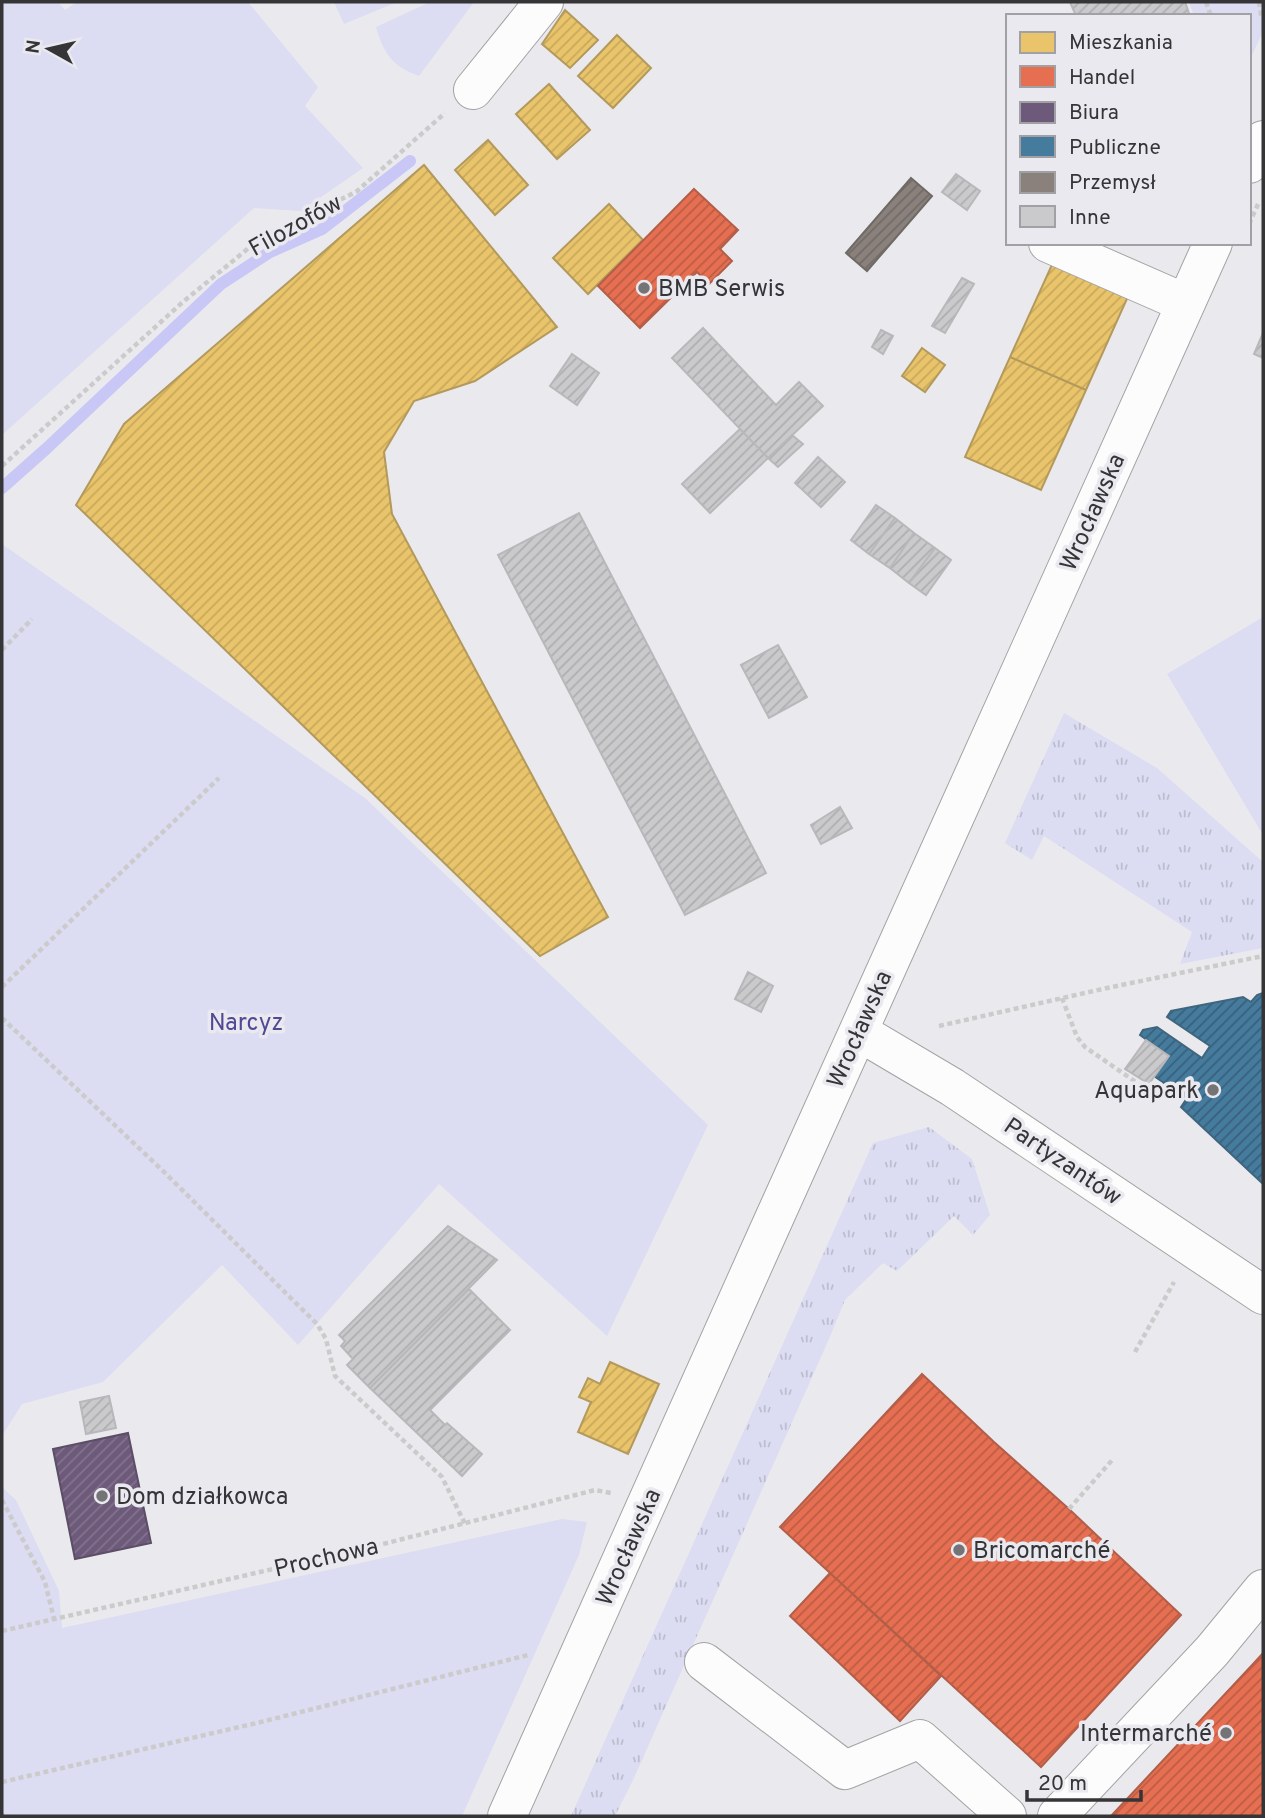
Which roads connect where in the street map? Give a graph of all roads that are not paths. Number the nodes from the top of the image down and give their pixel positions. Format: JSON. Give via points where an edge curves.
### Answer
{"nodes":[{"id":1,"x":544,"y":2,"type":"edge"},
{"id":2,"x":473,"y":90,"type":"road end"},
{"id":3,"x":1263,"y":140,"type":"edge"},
{"id":4,"x":1251,"y":161,"type":"edge"},
{"id":5,"x":1053,"y":245,"type":"edge"},
{"id":6,"x":1212,"y":245,"type":"edge"},
{"id":7,"x":1185,"y":303,"type":"junction"},
{"id":8,"x":859,"y":1032,"type":"junction"},
{"id":9,"x":1263,"y":1295,"type":"edge"},
{"id":10,"x":1262,"y":1593,"type":"edge"},
{"id":11,"x":704,"y":1662,"type":"dead end"},
{"id":12,"x":507,"y":1816,"type":"edge"},
{"id":13,"x":1007,"y":1816,"type":"edge"},
{"id":14,"x":1057,"y":1816,"type":"edge"}],
"edges":[{"from":1,"to":2,"type":"street"},
{"from":3,"to":4,"type":"street"},
{"from":5,"to":7,"type":"street"},
{"from":6,"to":7,"type":"street","name":"Wrocławska"},
{"from":7,"to":8,"type":"street","name":"Wrocławska"},
{"from":8,"to":9,"type":"street","name":"Partyzantów","via":[[952,1087]]},
{"from":8,"to":12,"type":"street","name":"Wrocławska"},
{"from":10,"to":14,"type":"street"},
{"from":11,"to":13,"type":"street","via":[[845,1770],[920,1739]]}]}
